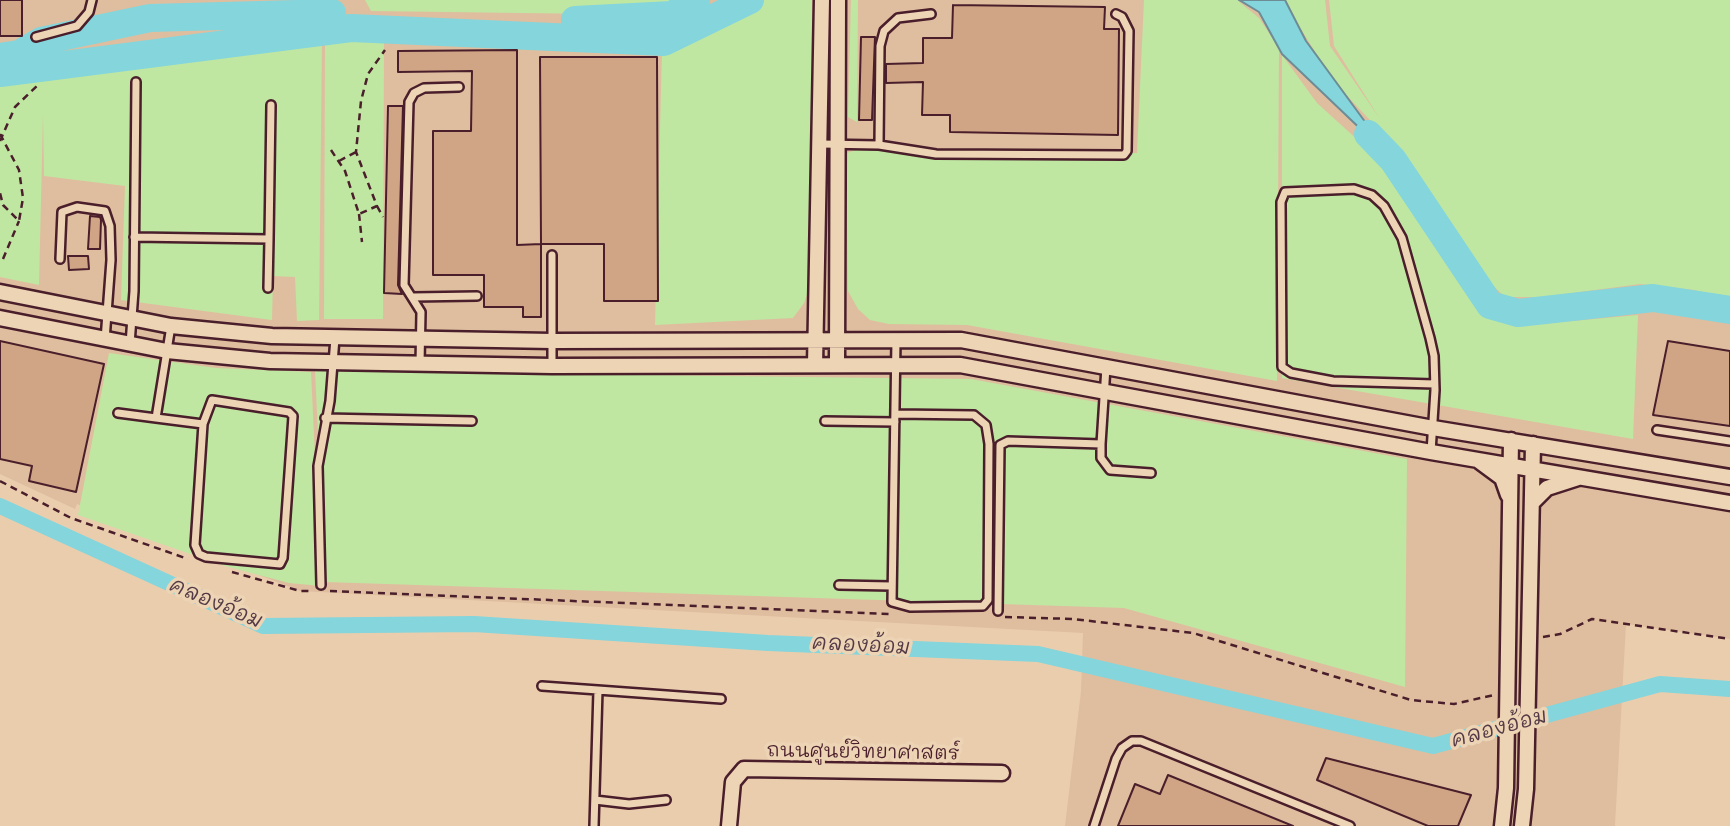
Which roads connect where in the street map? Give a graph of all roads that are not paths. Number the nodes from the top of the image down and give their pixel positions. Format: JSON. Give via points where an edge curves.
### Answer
{"nodes":[{"id":1,"x":92,"y":0,"type":"edge"},
{"id":2,"x":822,"y":0,"type":"edge"},
{"id":3,"x":838,"y":0,"type":"edge"},
{"id":4,"x":930,"y":14,"type":"dead end"},
{"id":5,"x":1116,"y":14,"type":"dead end"},
{"id":6,"x":36,"y":37,"type":"dead end"},
{"id":7,"x":136,"y":82,"type":"dead end"},
{"id":8,"x":459,"y":87,"type":"dead end"},
{"id":9,"x":271,"y":105,"type":"dead end"},
{"id":10,"x":820,"y":144,"type":"junction"},
{"id":11,"x":838,"y":144,"type":"junction"},
{"id":12,"x":879,"y":145,"type":"junction"},
{"id":13,"x":135,"y":237,"type":"junction"},
{"id":14,"x":269,"y":239,"type":"junction"},
{"id":15,"x":552,"y":255,"type":"dead end"},
{"id":16,"x":60,"y":259,"type":"dead end"},
{"id":17,"x":268,"y":288,"type":"dead end"},
{"id":18,"x":0,"y":292,"type":"edge"},
{"id":19,"x":477,"y":296,"type":"dead end"},
{"id":20,"x":413,"y":297,"type":"junction"},
{"id":21,"x":108,"y":316,"type":"junction"},
{"id":22,"x":0,"y":318,"type":"edge"},
{"id":23,"x":132,"y":320,"type":"junction"},
{"id":24,"x":171,"y":326,"type":"junction"},
{"id":25,"x":335,"y":338,"type":"junction"},
{"id":26,"x":419,"y":339,"type":"junction"},
{"id":27,"x":816,"y":339,"type":"junction"},
{"id":28,"x":105,"y":340,"type":"junction"},
{"id":29,"x":836,"y":340,"type":"junction"},
{"id":30,"x":895,"y":340,"type":"junction"},
{"id":31,"x":552,"y":341,"type":"junction"},
{"id":32,"x":130,"y":345,"type":"junction"},
{"id":33,"x":167,"y":351,"type":"junction"},
{"id":34,"x":334,"y":363,"type":"junction"},
{"id":35,"x":420,"y":364,"type":"junction"},
{"id":36,"x":837,"y":364,"type":"junction"},
{"id":37,"x":816,"y":365,"type":"junction"},
{"id":38,"x":896,"y":365,"type":"junction"},
{"id":39,"x":552,"y":366,"type":"junction"},
{"id":40,"x":1106,"y":366,"type":"junction"},
{"id":41,"x":1434,"y":384,"type":"junction"},
{"id":42,"x":1104,"y":391,"type":"junction"},
{"id":43,"x":117,"y":413,"type":"dead end"},
{"id":44,"x":156,"y":418,"type":"junction"},
{"id":45,"x":325,"y":418,"type":"junction"},
{"id":46,"x":895,"y":418,"type":"junction"},
{"id":47,"x":472,"y":421,"type":"dead end"},
{"id":48,"x":825,"y":421,"type":"dead end"},
{"id":49,"x":203,"y":424,"type":"junction"},
{"id":50,"x":1433,"y":428,"type":"junction"},
{"id":51,"x":1657,"y":430,"type":"dead end"},
{"id":52,"x":1511,"y":440,"type":"junction"},
{"id":53,"x":1730,"y":441,"type":"edge"},
{"id":54,"x":1533,"y":443,"type":"junction"},
{"id":55,"x":1101,"y":444,"type":"junction"},
{"id":56,"x":1431,"y":452,"type":"junction"},
{"id":57,"x":1476,"y":459,"type":"junction"},
{"id":58,"x":1512,"y":465,"type":"junction"},
{"id":59,"x":1533,"y":468,"type":"junction"},
{"id":60,"x":1151,"y":473,"type":"dead end"},
{"id":61,"x":1583,"y":477,"type":"junction"},
{"id":62,"x":1730,"y":477,"type":"edge"},
{"id":63,"x":1730,"y":502,"type":"edge"},
{"id":64,"x":1511,"y":503,"type":"junction"},
{"id":65,"x":1532,"y":503,"type":"junction"},
{"id":66,"x":321,"y":585,"type":"dead end"},
{"id":67,"x":838,"y":585,"type":"dead end"},
{"id":68,"x":891,"y":586,"type":"junction"},
{"id":69,"x":1001,"y":614,"type":"road end"},
{"id":70,"x":542,"y":686,"type":"dead end"},
{"id":71,"x":598,"y":690,"type":"junction"},
{"id":72,"x":721,"y":699,"type":"dead end"},
{"id":73,"x":1002,"y":773,"type":"dead end"},
{"id":74,"x":595,"y":800,"type":"junction"},
{"id":75,"x":666,"y":800,"type":"dead end"},
{"id":76,"x":594,"y":826,"type":"edge"},
{"id":77,"x":729,"y":826,"type":"edge"},
{"id":78,"x":1094,"y":826,"type":"edge"},
{"id":79,"x":1350,"y":826,"type":"edge"},
{"id":80,"x":1502,"y":826,"type":"edge"},
{"id":81,"x":1522,"y":826,"type":"edge"}],
"edges":[{"from":1,"to":6,"type":"lane","via":[[78,26]]},
{"from":2,"to":10,"type":"street"},
{"from":3,"to":11,"type":"street"},
{"from":4,"to":12,"type":"lane","via":[[898,18],[884,31]]},
{"from":5,"to":12,"type":"lane","via":[[1129,31],[1124,155],[936,154]]},
{"from":7,"to":13,"type":"lane"},
{"from":8,"to":20,"type":"lane","via":[[424,88],[409,102],[404,285]]},
{"from":9,"to":14,"type":"lane"},
{"from":10,"to":11,"type":"lane"},
{"from":10,"to":27,"type":"street"},
{"from":11,"to":12,"type":"lane"},
{"from":11,"to":29,"type":"street"},
{"from":13,"to":14,"type":"lane"},
{"from":13,"to":23,"type":"lane"},
{"from":14,"to":17,"type":"lane"},
{"from":15,"to":31,"type":"lane"},
{"from":16,"to":21,"type":"lane","via":[[62,212],[77,207],[105,211],[110,226]]},
{"from":18,"to":21,"type":"street"},
{"from":19,"to":20,"type":"lane"},
{"from":20,"to":26,"type":"lane","via":[[421,312]]},
{"from":21,"to":23,"type":"street"},
{"from":21,"to":28,"type":"lane"},
{"from":22,"to":28,"type":"street"},
{"from":23,"to":24,"type":"street"},
{"from":23,"to":32,"type":"lane"},
{"from":24,"to":25,"type":"street"},
{"from":24,"to":33,"type":"lane"},
{"from":25,"to":26,"type":"street"},
{"from":25,"to":34,"type":"lane"},
{"from":26,"to":31,"type":"street"},
{"from":26,"to":35,"type":"lane"},
{"from":27,"to":29,"type":"street"},
{"from":27,"to":31,"type":"street"},
{"from":27,"to":37,"type":"street"},
{"from":28,"to":32,"type":"street"},
{"from":29,"to":30,"type":"street"},
{"from":29,"to":36,"type":"street"},
{"from":30,"to":38,"type":"lane"},
{"from":30,"to":40,"type":"street","via":[[961,340]]},
{"from":31,"to":39,"type":"lane"},
{"from":32,"to":33,"type":"street"},
{"from":33,"to":34,"type":"street"},
{"from":33,"to":44,"type":"lane"},
{"from":34,"to":35,"type":"street"},
{"from":34,"to":45,"type":"lane"},
{"from":35,"to":39,"type":"street"},
{"from":36,"to":37,"type":"street"},
{"from":36,"to":38,"type":"street"},
{"from":37,"to":39,"type":"street"},
{"from":38,"to":42,"type":"street","via":[[960,365]]},
{"from":38,"to":46,"type":"lane"},
{"from":40,"to":42,"type":"lane"},
{"from":40,"to":50,"type":"street"},
{"from":41,"to":41,"type":"lane","via":[[1434,356],[1423,309],[1402,238],[1384,206],[1372,195],[1354,189],[1285,192],[1281,202],[1282,367],[1290,373],[1333,380]]},
{"from":41,"to":50,"type":"lane"},
{"from":42,"to":55,"type":"lane"},
{"from":42,"to":56,"type":"street"},
{"from":43,"to":44,"type":"lane"},
{"from":44,"to":49,"type":"lane"},
{"from":45,"to":47,"type":"lane"},
{"from":45,"to":66,"type":"lane","via":[[318,466]]},
{"from":46,"to":48,"type":"lane"},
{"from":46,"to":68,"type":"lane"},
{"from":46,"to":68,"type":"lane","via":[[974,415],[986,425],[988,600],[973,608],[910,607],[892,602]]},
{"from":49,"to":49,"type":"lane","via":[[212,400],[293,416],[280,564],[199,554],[194,529]]},
{"from":50,"to":52,"type":"street"},
{"from":50,"to":56,"type":"lane"},
{"from":51,"to":53,"type":"lane"},
{"from":52,"to":54,"type":"street"},
{"from":52,"to":58,"type":"street"},
{"from":54,"to":59,"type":"street"},
{"from":54,"to":62,"type":"street"},
{"from":55,"to":60,"type":"lane","via":[[1101,458],[1110,470]]},
{"from":55,"to":69,"type":"lane","via":[[1008,441],[1000,445]]},
{"from":56,"to":57,"type":"street"},
{"from":57,"to":58,"type":"street"},
{"from":57,"to":64,"type":"street","via":[[1502,478]]},
{"from":58,"to":59,"type":"street"},
{"from":58,"to":64,"type":"street"},
{"from":59,"to":61,"type":"street"},
{"from":59,"to":65,"type":"street"},
{"from":61,"to":63,"type":"street"},
{"from":61,"to":65,"type":"street","via":[[1547,488]]},
{"from":64,"to":80,"type":"street"},
{"from":65,"to":81,"type":"street"},
{"from":67,"to":68,"type":"lane"},
{"from":70,"to":71,"type":"lane"},
{"from":71,"to":72,"type":"lane"},
{"from":71,"to":74,"type":"lane"},
{"from":73,"to":77,"type":"street","name":"ถนนศูนย์วิทยาศาสตร์","via":[[744,769],[733,782]]},
{"from":74,"to":75,"type":"lane","via":[[629,804]]},
{"from":74,"to":76,"type":"lane"},
{"from":78,"to":79,"type":"lane","via":[[1122,748],[1141,741]]}]}
